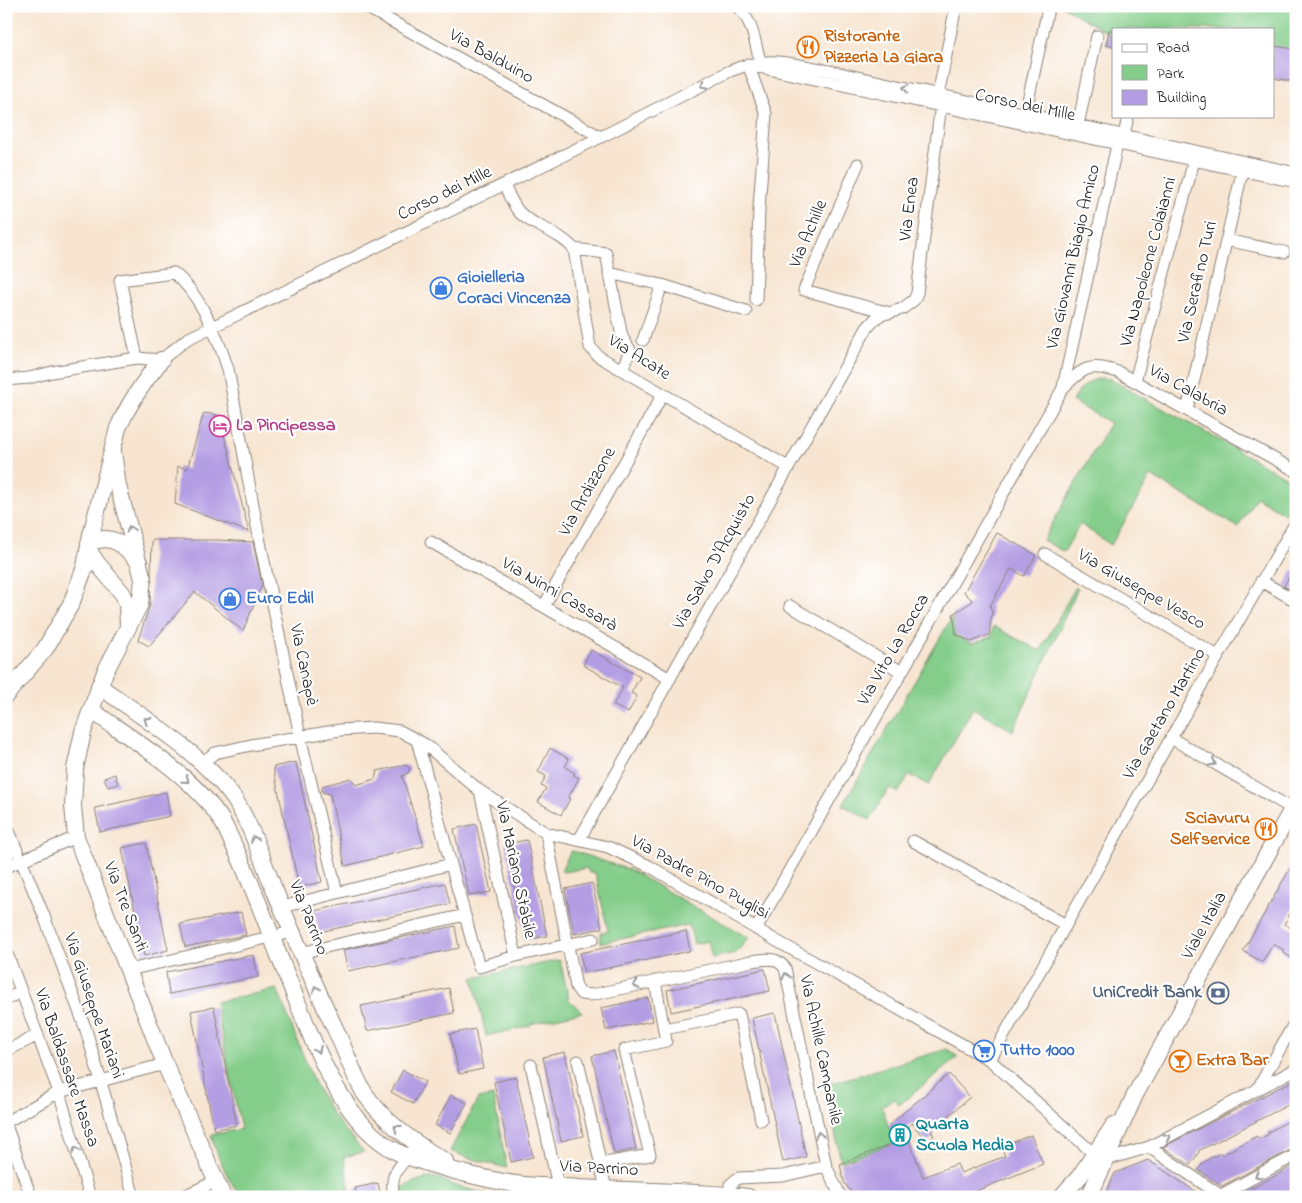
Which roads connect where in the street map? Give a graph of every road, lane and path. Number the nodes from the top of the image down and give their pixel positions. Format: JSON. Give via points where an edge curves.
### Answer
{"nodes":[{"id":1,"x":364,"y":6,"type":"edge"},
{"id":2,"x":736,"y":6,"type":"edge"},
{"id":3,"x":956,"y":6,"type":"edge"},
{"id":4,"x":1048,"y":9,"type":"dead end"},
{"id":5,"x":1097,"y":36,"type":"dead end"},
{"id":6,"x":760,"y":61,"type":"junction"},
{"id":7,"x":748,"y":64,"type":"junction"},
{"id":8,"x":941,"y":99,"type":"junction"},
{"id":9,"x":1025,"y":114,"type":"junction"},
{"id":10,"x":1127,"y":118,"type":"edge"},
{"id":11,"x":1078,"y":125,"type":"junction"},
{"id":12,"x":602,"y":137,"type":"junction"},
{"id":13,"x":1121,"y":138,"type":"junction"},
{"id":14,"x":1195,"y":156,"type":"junction"},
{"id":15,"x":858,"y":164,"type":"dead end"},
{"id":16,"x":1243,"y":166,"type":"junction"},
{"id":17,"x":1295,"y":173,"type":"edge"},
{"id":18,"x":504,"y":185,"type":"junction"},
{"id":19,"x":1226,"y":240,"type":"junction"},
{"id":20,"x":574,"y":249,"type":"junction"},
{"id":21,"x":1284,"y":252,"type":"dead end"},
{"id":22,"x":609,"y":273,"type":"junction"},
{"id":23,"x":662,"y":285,"type":"junction"},
{"id":24,"x":756,"y":300,"type":"dead end"},
{"id":25,"x":746,"y":311,"type":"dead end"},
{"id":26,"x":892,"y":313,"type":"junction"},
{"id":27,"x":212,"y":327,"type":"junction"},
{"id":28,"x":643,"y":340,"type":"dead end"},
{"id":29,"x":137,"y":358,"type":"junction"},
{"id":30,"x":161,"y":360,"type":"junction"},
{"id":31,"x":622,"y":370,"type":"junction"},
{"id":32,"x":6,"y":380,"type":"edge"},
{"id":33,"x":1135,"y":381,"type":"junction"},
{"id":34,"x":1063,"y":388,"type":"junction"},
{"id":35,"x":663,"y":394,"type":"junction"},
{"id":36,"x":1187,"y":410,"type":"junction"},
{"id":37,"x":113,"y":452,"type":"junction"},
{"id":38,"x":788,"y":467,"type":"junction"},
{"id":39,"x":1296,"y":471,"type":"edge"},
{"id":40,"x":1296,"y":522,"type":"edge"},
{"id":41,"x":432,"y":542,"type":"dead end"},
{"id":42,"x":89,"y":546,"type":"junction"},
{"id":43,"x":1045,"y":554,"type":"dead end"},
{"id":44,"x":139,"y":562,"type":"junction"},
{"id":45,"x":1261,"y":581,"type":"junction"},
{"id":46,"x":113,"y":584,"type":"junction"},
{"id":47,"x":76,"y":588,"type":"junction"},
{"id":48,"x":1296,"y":601,"type":"edge"},
{"id":49,"x":544,"y":606,"type":"junction"},
{"id":50,"x":790,"y":606,"type":"dead end"},
{"id":51,"x":128,"y":625,"type":"junction"},
{"id":52,"x":1218,"y":656,"type":"junction"},
{"id":53,"x":902,"y":672,"type":"junction"},
{"id":54,"x":670,"y":679,"type":"junction"},
{"id":55,"x":99,"y":686,"type":"junction"},
{"id":56,"x":6,"y":695,"type":"edge"},
{"id":57,"x":91,"y":710,"type":"junction"},
{"id":58,"x":300,"y":736,"type":"junction"},
{"id":59,"x":1170,"y":738,"type":"junction"},
{"id":60,"x":417,"y":740,"type":"junction"},
{"id":61,"x":201,"y":763,"type":"junction"},
{"id":62,"x":480,"y":791,"type":"junction"},
{"id":63,"x":1295,"y":807,"type":"edge"},
{"id":64,"x":10,"y":831,"type":"dead end"},
{"id":65,"x":546,"y":832,"type":"junction"},
{"id":66,"x":76,"y":837,"type":"junction"},
{"id":67,"x":579,"y":840,"type":"junction"},
{"id":68,"x":913,"y":841,"type":"dead end"},
{"id":69,"x":21,"y":860,"type":"junction"},
{"id":70,"x":451,"y":864,"type":"junction"},
{"id":71,"x":6,"y":867,"type":"edge"},
{"id":72,"x":336,"y":893,"type":"junction"},
{"id":73,"x":282,"y":907,"type":"junction"},
{"id":74,"x":464,"y":915,"type":"junction"},
{"id":75,"x":1066,"y":925,"type":"junction"},
{"id":76,"x":756,"y":929,"type":"junction"},
{"id":77,"x":292,"y":932,"type":"junction"},
{"id":78,"x":272,"y":937,"type":"junction"},
{"id":79,"x":594,"y":939,"type":"dead end"},
{"id":80,"x":568,"y":945,"type":"junction"},
{"id":81,"x":6,"y":952,"type":"edge"},
{"id":82,"x":300,"y":953,"type":"junction"},
{"id":83,"x":516,"y":956,"type":"junction"},
{"id":84,"x":129,"y":970,"type":"junction"},
{"id":85,"x":654,"y":981,"type":"junction"},
{"id":86,"x":21,"y":992,"type":"junction"},
{"id":87,"x":6,"y":1000,"type":"edge"},
{"id":88,"x":1296,"y":1020,"type":"edge"},
{"id":89,"x":664,"y":1029,"type":"junction"},
{"id":90,"x":38,"y":1035,"type":"junction"},
{"id":91,"x":6,"y":1051,"type":"edge"},
{"id":92,"x":990,"y":1060,"type":"junction"},
{"id":93,"x":578,"y":1061,"type":"dead end"},
{"id":94,"x":165,"y":1064,"type":"junction"},
{"id":95,"x":531,"y":1065,"type":"dead end"},
{"id":96,"x":1296,"y":1069,"type":"edge"},
{"id":97,"x":101,"y":1081,"type":"junction"},
{"id":98,"x":1257,"y":1090,"type":"junction"},
{"id":99,"x":60,"y":1092,"type":"junction"},
{"id":100,"x":761,"y":1120,"type":"dead end"},
{"id":101,"x":6,"y":1124,"type":"edge"},
{"id":102,"x":1149,"y":1147,"type":"junction"},
{"id":103,"x":412,"y":1150,"type":"junction"},
{"id":104,"x":1296,"y":1155,"type":"edge"},
{"id":105,"x":1100,"y":1157,"type":"junction"},
{"id":106,"x":600,"y":1164,"type":"junction"},
{"id":107,"x":826,"y":1166,"type":"junction"},
{"id":108,"x":216,"y":1181,"type":"junction"},
{"id":109,"x":558,"y":1186,"type":"junction"},
{"id":110,"x":606,"y":1189,"type":"junction"},
{"id":111,"x":730,"y":1196,"type":"edge"},
{"id":112,"x":1222,"y":1196,"type":"edge"},
{"id":113,"x":31,"y":1197,"type":"edge"},
{"id":114,"x":90,"y":1197,"type":"edge"},
{"id":115,"x":134,"y":1197,"type":"edge"},
{"id":116,"x":182,"y":1197,"type":"edge"},
{"id":117,"x":223,"y":1197,"type":"edge"},
{"id":118,"x":394,"y":1197,"type":"edge"},
{"id":119,"x":748,"y":1197,"type":"edge"},
{"id":120,"x":841,"y":1197,"type":"edge"},
{"id":121,"x":1061,"y":1197,"type":"edge"},
{"id":122,"x":1089,"y":1197,"type":"edge"}],
"edges":[{"from":1,"to":12,"type":"street","name":"Via Balduino"},
{"from":2,"to":6,"type":"street","via":[[748,22]]},
{"from":3,"to":8,"type":"street","name":"Via Enea"},
{"from":4,"to":9,"type":"street"},
{"from":5,"to":11,"type":"street"},
{"from":6,"to":7,"type":"street","name":"Corso dei Mille"},
{"from":8,"to":6,"type":"street","name":"Corso dei Mille","one_way":true,"via":[[821,69]]},
{"from":7,"to":8,"type":"street","name":"Corso dei Mille"},
{"from":7,"to":12,"type":"street","name":"Corso dei Mille","one_way":true},
{"from":7,"to":24,"type":"street","via":[[766,114]]},
{"from":8,"to":9,"type":"street","name":"Corso dei Mille"},
{"from":8,"to":13,"type":"street","name":"Corso dei Mille"},
{"from":8,"to":26,"type":"street","name":"Via Enea","via":[[917,293],[914,300]]},
{"from":9,"to":11,"type":"street","name":"Corso dei Mille"},
{"from":10,"to":13,"type":"street","name":"Via Giovanni Biagio Amico"},
{"from":11,"to":13,"type":"street","name":"Corso dei Mille"},
{"from":12,"to":18,"type":"street","name":"Corso dei Mille"},
{"from":13,"to":14,"type":"street","name":"Corso dei Mille"},
{"from":13,"to":34,"type":"street","name":"Via Giovanni Biagio Amico"},
{"from":14,"to":16,"type":"street","name":"Corso dei Mille"},
{"from":14,"to":33,"type":"street","name":"Via Napoleone Colaianni"},
{"from":15,"to":26,"type":"street","name":"Via Achille","via":[[804,290]]},
{"from":16,"to":17,"type":"street","name":"Corso dei Mille"},
{"from":16,"to":19,"type":"street","name":"Via Serafino Turi"},
{"from":18,"to":20,"type":"street","via":[[519,212],[566,240]]},
{"from":18,"to":27,"type":"street","name":"Corso dei Mille"},
{"from":19,"to":21,"type":"street"},
{"from":19,"to":36,"type":"street","name":"Via Serafino Turi"},
{"from":20,"to":22,"type":"street","via":[[606,253]]},
{"from":20,"to":31,"type":"street","name":"Via Acate","via":[[590,347],[598,356]]},
{"from":22,"to":23,"type":"street"},
{"from":22,"to":31,"type":"street","via":[[622,337],[630,350]]},
{"from":23,"to":25,"type":"street"},
{"from":23,"to":28,"type":"street"},
{"from":26,"to":38,"type":"street","name":"Via Salvo D'Acquisto","via":[[878,316],[867,328]]},
{"from":27,"to":29,"type":"street","name":"Via Canapè","via":[[185,282],[174,273],[120,280]]},
{"from":27,"to":30,"type":"street","name":"Corso dei Mille","via":[[187,339]]},
{"from":27,"to":58,"type":"street","name":"Via Canapè","via":[[228,369]]},
{"from":29,"to":30,"type":"street"},
{"from":29,"to":32,"type":"street"},
{"from":30,"to":37,"type":"street","via":[[125,412]]},
{"from":31,"to":35,"type":"street","name":"Via Acate"},
{"from":33,"to":34,"type":"street","name":"Via Calabria","via":[[1109,369],[1088,368],[1076,374]]},
{"from":33,"to":36,"type":"street","name":"Via Calabria"},
{"from":34,"to":53,"type":"street","name":"Via Vito La Rocca"},
{"from":35,"to":38,"type":"street","name":"Via Acate"},
{"from":35,"to":49,"type":"street","name":"Via Ardizzone"},
{"from":36,"to":39,"type":"street","name":"Via Calabria"},
{"from":37,"to":42,"type":"street"},
{"from":44,"to":37,"type":"street","name":"Via Tre Santi","one_way":true,"via":[[118,486]]},
{"from":38,"to":54,"type":"street","name":"Via Salvo D'Acquisto"},
{"from":40,"to":45,"type":"street","name":"Via Gaetano Martino"},
{"from":41,"to":49,"type":"street","name":"Via Ninni Cassarà"},
{"from":42,"to":44,"type":"street","via":[[96,539],[106,538],[129,551]]},
{"from":42,"to":46,"type":"street"},
{"from":42,"to":47,"type":"street"},
{"from":43,"to":52,"type":"street","name":"Via Giuseppe Vesco"},
{"from":44,"to":51,"type":"street","name":"Via Tre Santi","via":[[143,579],[140,604]]},
{"from":45,"to":48,"type":"street"},
{"from":45,"to":52,"type":"street","name":"Via Gaetano Martino"},
{"from":46,"to":47,"type":"street","via":[[99,579],[87,580]]},
{"from":46,"to":51,"type":"street","via":[[123,594]]},
{"from":47,"to":56,"type":"street","via":[[45,650]]},
{"from":49,"to":54,"type":"street","name":"Via Ninni Cassarà"},
{"from":50,"to":53,"type":"street"},
{"from":51,"to":55,"type":"street","name":"Via Tre Santi"},
{"from":52,"to":59,"type":"street","name":"Via Gaetano Martino"},
{"from":53,"to":76,"type":"street","name":"Via Vito La Rocca"},
{"from":54,"to":67,"type":"street","name":"Via Salvo D'Acquisto"},
{"from":55,"to":57,"type":"street","name":"Via Tre Santi"},
{"from":61,"to":55,"type":"street","name":"Via Parrino","one_way":true},
{"from":57,"to":66,"type":"street","name":"Via Tre Santi","via":[[75,769],[73,806]]},
{"from":57,"to":78,"type":"street","name":"Via Parrino","one_way":true,"via":[[176,771],[211,805],[246,872]]},
{"from":58,"to":60,"type":"street","name":"Via Padre Pino Puglisi","via":[[374,728],[400,732]]},
{"from":58,"to":61,"type":"street","name":"Via Padre Pino Puglisi","via":[[215,753]]},
{"from":58,"to":72,"type":"street","name":"Via Canapè"},
{"from":59,"to":63,"type":"street","one_way":true},
{"from":59,"to":75,"type":"street","name":"Via Gaetano Martino"},
{"from":60,"to":62,"type":"street","name":"Via Padre Pino Puglisi"},
{"from":60,"to":70,"type":"street"},
{"from":73,"to":61,"type":"street","name":"Via Parrino","one_way":true,"via":[[235,801],[218,778]]},
{"from":62,"to":65,"type":"street","name":"Via Padre Pino Puglisi"},
{"from":62,"to":83,"type":"street","name":"Via Mariano Stabile"},
{"from":63,"to":105,"type":"street","name":"Viale Italia"},
{"from":64,"to":69,"type":"street","name":"Via Giuseppe Mariani"},
{"from":65,"to":67,"type":"street","name":"Via Padre Pino Puglisi"},
{"from":65,"to":80,"type":"street"},
{"from":66,"to":69,"type":"street"},
{"from":66,"to":84,"type":"street","name":"Via Tre Santi"},
{"from":67,"to":76,"type":"street","name":"Via Padre Pino Puglisi","via":[[608,847],[649,866]]},
{"from":68,"to":75,"type":"street"},
{"from":69,"to":71,"type":"street"},
{"from":69,"to":97,"type":"street","name":"Via Giuseppe Mariani","via":[[86,1030]]},
{"from":70,"to":72,"type":"street"},
{"from":70,"to":74,"type":"street"},
{"from":72,"to":73,"type":"street"},
{"from":73,"to":77,"type":"street","name":"Via Parrino"},
{"from":74,"to":82,"type":"street"},
{"from":74,"to":83,"type":"street","via":[[479,967]]},
{"from":75,"to":92,"type":"street","name":"Via Gaetano Martino"},
{"from":76,"to":92,"type":"street","name":"Via Padre Pino Puglisi"},
{"from":77,"to":78,"type":"street"},
{"from":77,"to":82,"type":"street","name":"Via Parrino"},
{"from":78,"to":84,"type":"street"},
{"from":78,"to":103,"type":"street","name":"Via Parrino","one_way":true,"via":[[311,1036],[339,1092],[365,1127],[383,1144]]},
{"from":79,"to":80,"type":"street"},
{"from":80,"to":83,"type":"street"},
{"from":85,"to":80,"type":"street","name":"Via Achille Campanile","one_way":true,"via":[[591,995],[580,994]]},
{"from":81,"to":86,"type":"street","name":"Via Baldassare Massa"},
{"from":103,"to":82,"type":"street","name":"Via Parrino","one_way":true,"via":[[364,1093]]},
{"from":84,"to":94,"type":"street","name":"Via Tre Santi"},
{"from":85,"to":89,"type":"street"},
{"from":107,"to":85,"type":"street","name":"Via Achille Campanile","one_way":true,"via":[[785,968],[780,962],[771,959],[752,961]]},
{"from":86,"to":87,"type":"street"},
{"from":86,"to":90,"type":"street","name":"Via Baldassare Massa"},
{"from":88,"to":98,"type":"street"},
{"from":89,"to":100,"type":"street","via":[[739,1014]]},
{"from":89,"to":106,"type":"street","via":[[666,1041],[624,1050],[650,1155]]},
{"from":90,"to":91,"type":"street"},
{"from":90,"to":99,"type":"street","name":"Via Baldassare Massa"},
{"from":92,"to":105,"type":"street","name":"Via Padre Pino Puglisi"},
{"from":93,"to":106,"type":"street"},
{"from":94,"to":97,"type":"street"},
{"from":94,"to":108,"type":"street","name":"Via Tre Santi"},
{"from":95,"to":109,"type":"street"},
{"from":96,"to":98,"type":"street"},
{"from":97,"to":99,"type":"street"},
{"from":97,"to":115,"type":"street","name":"Via Giuseppe Mariani"},
{"from":102,"to":98,"type":"street","one_way":true},
{"from":99,"to":101,"type":"street"},
{"from":114,"to":99,"type":"street","name":"Via Baldassare Massa","one_way":true},
{"from":101,"to":113,"type":"street"},
{"from":102,"to":105,"type":"street"},
{"from":102,"to":112,"type":"street"},
{"from":103,"to":109,"type":"street","name":"Via Parrino","via":[[467,1173],[516,1184]]},
{"from":103,"to":118,"type":"street","via":[[395,1173],[391,1184]]},
{"from":104,"to":112,"type":"street","one_way":true},
{"from":105,"to":121,"type":"street","name":"Viale Italia"},
{"from":105,"to":122,"type":"street","name":"Viale Italia"},
{"from":106,"to":110,"type":"street"},
{"from":107,"to":111,"type":"street","via":[[783,1176],[738,1178],[730,1185]]},
{"from":107,"to":120,"type":"street","name":"Via Achille Campanile"},
{"from":108,"to":116,"type":"street"},
{"from":108,"to":117,"type":"street","name":"Via Tre Santi"},
{"from":109,"to":110,"type":"street","name":"Via Parrino"},
{"from":110,"to":111,"type":"street","name":"Via Parrino"},
{"from":111,"to":119,"type":"street","name":"Via Parrino"}]}
